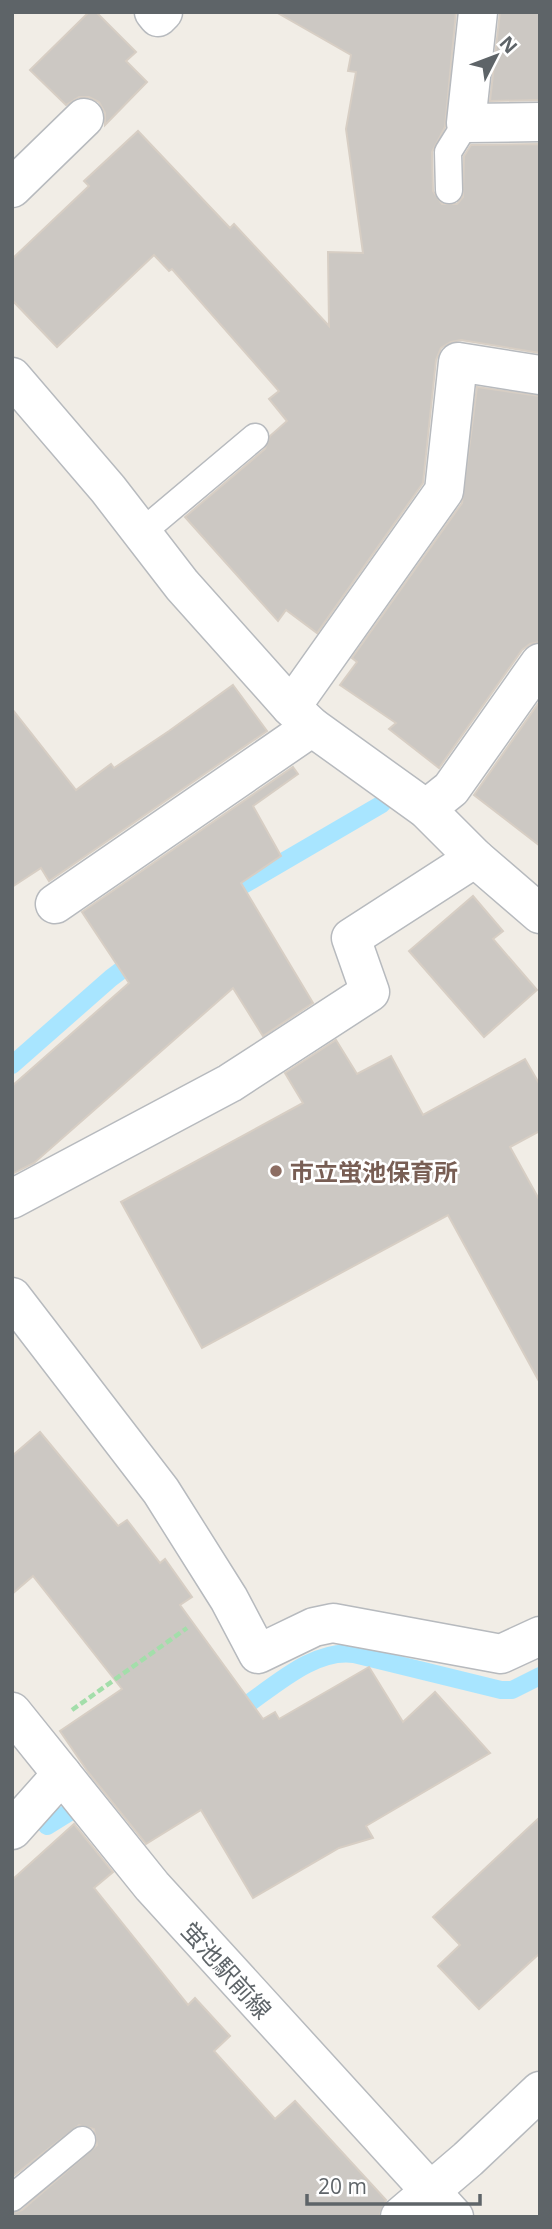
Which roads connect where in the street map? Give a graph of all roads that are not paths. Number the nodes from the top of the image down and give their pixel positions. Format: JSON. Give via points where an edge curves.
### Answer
{"nodes":[{"id":1,"x":154,"y":12,"type":"edge"},
{"id":2,"x":163,"y":12,"type":"edge"},
{"id":3,"x":478,"y":12,"type":"edge"},
{"id":4,"x":84,"y":118,"type":"dead end"},
{"id":5,"x":540,"y":122,"type":"edge"},
{"id":6,"x":466,"y":123,"type":"junction"},
{"id":7,"x":12,"y":188,"type":"edge"},
{"id":8,"x":449,"y":190,"type":"dead end"},
{"id":9,"x":540,"y":375,"type":"edge"},
{"id":10,"x":12,"y":377,"type":"edge"},
{"id":11,"x":255,"y":437,"type":"dead end"},
{"id":12,"x":141,"y":533,"type":"junction"},
{"id":13,"x":540,"y":663,"type":"edge"},
{"id":14,"x":302,"y":717,"type":"junction"},
{"id":15,"x":425,"y":809,"type":"junction"},
{"id":16,"x":475,"y":858,"type":"junction"},
{"id":17,"x":55,"y":904,"type":"dead end"},
{"id":18,"x":540,"y":914,"type":"edge"},
{"id":19,"x":12,"y":1199,"type":"edge"},
{"id":20,"x":12,"y":1297,"type":"edge"},
{"id":21,"x":540,"y":1636,"type":"edge"},
{"id":22,"x":22,"y":1725,"type":"edge"},
{"id":23,"x":61,"y":1774,"type":"junction"},
{"id":24,"x":12,"y":1829,"type":"edge"},
{"id":25,"x":540,"y":2091,"type":"edge"},
{"id":26,"x":82,"y":2140,"type":"dead end"},
{"id":27,"x":12,"y":2198,"type":"edge"},
{"id":28,"x":442,"y":2204,"type":"edge"},
{"id":29,"x":400,"y":2217,"type":"edge"}],
"edges":[{"from":1,"to":2,"type":"street","via":[[159,17]]},
{"from":3,"to":6,"type":"street"},
{"from":4,"to":7,"type":"street"},
{"from":5,"to":6,"type":"street"},
{"from":6,"to":8,"type":"lane","via":[[448,152]]},
{"from":9,"to":14,"type":"street","via":[[457,362],[444,491]]},
{"from":10,"to":12,"type":"street"},
{"from":11,"to":12,"type":"lane"},
{"from":12,"to":14,"type":"street"},
{"from":13,"to":15,"type":"street","via":[[451,789]]},
{"from":14,"to":15,"type":"street"},
{"from":14,"to":17,"type":"street"},
{"from":15,"to":16,"type":"street"},
{"from":16,"to":18,"type":"street"},
{"from":16,"to":19,"type":"street","via":[[351,938],[370,992],[230,1083]]},
{"from":20,"to":21,"type":"street","via":[[161,1491],[258,1654],[314,1627],[333,1623],[501,1654]]},
{"from":22,"to":23,"type":"street","name":"蛍池駅前線"},
{"from":23,"to":24,"type":"street"},
{"from":23,"to":28,"type":"street","name":"蛍池駅前線","via":[[152,1886]]},
{"from":25,"to":28,"type":"street"},
{"from":26,"to":27,"type":"lane"},
{"from":28,"to":29,"type":"street"}]}
